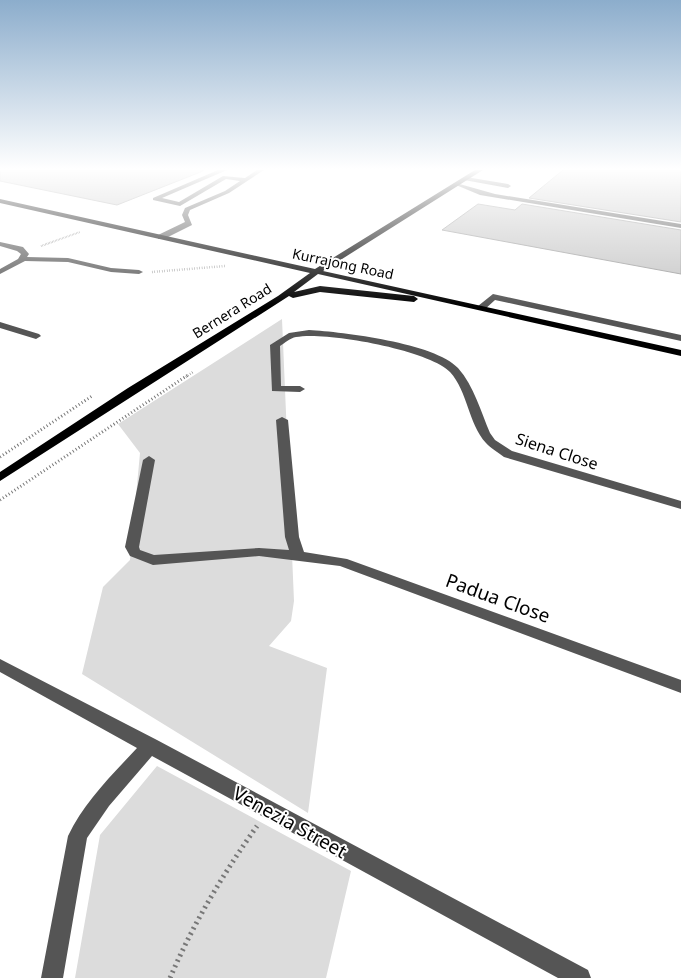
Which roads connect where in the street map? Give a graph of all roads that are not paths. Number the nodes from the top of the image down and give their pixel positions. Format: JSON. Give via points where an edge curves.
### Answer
{"nodes":[{"id":1,"x":65,"y":216,"type":"edge"},
{"id":2,"x":185,"y":216,"type":"edge"},
{"id":3,"x":407,"y":216,"type":"edge"},
{"id":4,"x":617,"y":216,"type":"edge"},
{"id":5,"x":681,"y":226,"type":"edge"},
{"id":6,"x":161,"y":237,"type":"junction"},
{"id":7,"x":0,"y":244,"type":"edge"},
{"id":8,"x":23,"y":255,"type":"junction"},
{"id":9,"x":0,"y":272,"type":"edge"},
{"id":10,"x":139,"y":272,"type":"road end"},
{"id":11,"x":316,"y":272,"type":"junction"},
{"id":12,"x":281,"y":298,"type":"junction"},
{"id":13,"x":451,"y":301,"type":"junction"},
{"id":14,"x":481,"y":308,"type":"junction"},
{"id":15,"x":0,"y":325,"type":"edge"},
{"id":16,"x":36,"y":336,"type":"dead end"},
{"id":17,"x":681,"y":338,"type":"edge"},
{"id":18,"x":681,"y":353,"type":"edge"},
{"id":19,"x":300,"y":389,"type":"dead end"},
{"id":20,"x":282,"y":420,"type":"dead end"},
{"id":21,"x":149,"y":460,"type":"dead end"},
{"id":22,"x":0,"y":477,"type":"edge"},
{"id":23,"x":681,"y":506,"type":"edge"},
{"id":24,"x":298,"y":556,"type":"junction"},
{"id":25,"x":0,"y":665,"type":"edge"},
{"id":26,"x":681,"y":687,"type":"edge"},
{"id":27,"x":151,"y":745,"type":"junction"},
{"id":28,"x":52,"y":978,"type":"edge"},
{"id":29,"x":580,"y":978,"type":"edge"}],
"edges":[{"from":1,"to":6,"type":"main road","name":"Kurrajong Road"},
{"from":2,"to":6,"type":"street","via":[[190,223]]},
{"from":3,"to":11,"type":"main road","name":"Bernera Road"},
{"from":4,"to":5,"type":"street"},
{"from":6,"to":11,"type":"main road","name":"Kurrajong Road"},
{"from":7,"to":8,"type":"street"},
{"from":8,"to":9,"type":"street"},
{"from":8,"to":10,"type":"street"},
{"from":11,"to":12,"type":"main road","name":"Bernera Road"},
{"from":11,"to":13,"type":"main road","name":"Kurrajong Road"},
{"from":12,"to":13,"type":"main road","via":[[320,289]]},
{"from":12,"to":22,"type":"main road","name":"Bernera Road"},
{"from":13,"to":14,"type":"main road","name":"Kurrajong Road"},
{"from":14,"to":17,"type":"street","via":[[492,297]]},
{"from":14,"to":18,"type":"main road","name":"Kurrajong Road"},
{"from":15,"to":16,"type":"street"},
{"from":19,"to":23,"type":"street","name":"Siena Close","via":[[276,389],[275,345],[293,334],[354,337],[435,358],[452,367],[485,434],[508,454]]},
{"from":20,"to":24,"type":"street","via":[[292,537]]},
{"from":21,"to":24,"type":"street","name":"Padua Close","via":[[132,547],[135,553],[153,560],[259,552]]},
{"from":24,"to":26,"type":"street","name":"Padua Close","via":[[355,566]]},
{"from":25,"to":27,"type":"street","name":"Venezia Street"},
{"from":27,"to":28,"type":"street","via":[[99,803],[78,836]]},
{"from":27,"to":29,"type":"street","name":"Venezia Street"}]}
